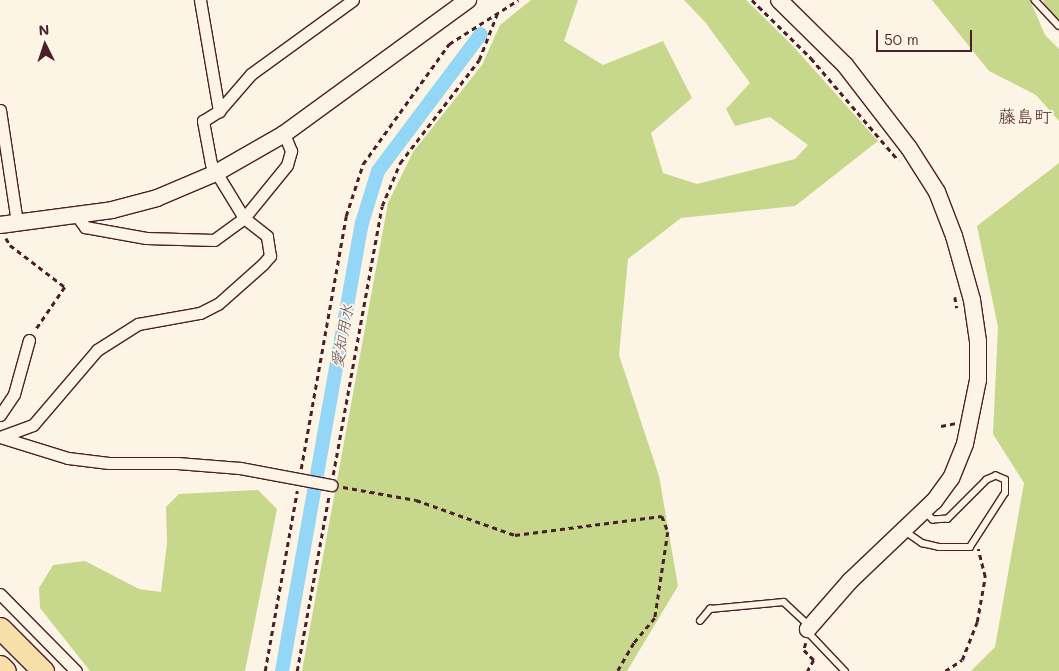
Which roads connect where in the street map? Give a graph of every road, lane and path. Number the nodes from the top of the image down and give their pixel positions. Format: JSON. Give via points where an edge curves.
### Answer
{"nodes":[{"id":1,"x":200,"y":0,"type":"edge"},
{"id":2,"x":353,"y":0,"type":"edge"},
{"id":3,"x":468,"y":0,"type":"edge"},
{"id":4,"x":518,"y":0,"type":"edge"},
{"id":5,"x":752,"y":0,"type":"edge"},
{"id":6,"x":779,"y":0,"type":"edge"},
{"id":7,"x":1035,"y":0,"type":"edge"},
{"id":8,"x":498,"y":14,"type":"junction"},
{"id":9,"x":1059,"y":26,"type":"edge"},
{"id":10,"x":0,"y":110,"type":"edge"},
{"id":11,"x":219,"y":111,"type":"junction"},
{"id":12,"x":284,"y":134,"type":"junction"},
{"id":13,"x":904,"y":168,"type":"dead end"},
{"id":14,"x":216,"y":173,"type":"junction"},
{"id":15,"x":77,"y":216,"type":"junction"},
{"id":16,"x":244,"y":218,"type":"junction"},
{"id":17,"x":17,"y":222,"type":"junction"},
{"id":18,"x":2,"y":229,"type":"edge"},
{"id":19,"x":953,"y":288,"type":"dead end"},
{"id":20,"x":959,"y":314,"type":"dead end"},
{"id":21,"x":29,"y":340,"type":"joint"},
{"id":22,"x":957,"y":414,"type":"dead end"},
{"id":23,"x":0,"y":415,"type":"edge"},
{"id":24,"x":941,"y":426,"type":"dead end"},
{"id":25,"x":0,"y":437,"type":"edge"},
{"id":26,"x":300,"y":479,"type":"junction"},
{"id":27,"x":331,"y":485,"type":"junction"},
{"id":28,"x":923,"y":511,"type":"junction"},
{"id":29,"x":903,"y":530,"type":"junction"},
{"id":30,"x":973,"y":542,"type":"junction"},
{"id":31,"x":0,"y":594,"type":"edge"},
{"id":32,"x":700,"y":621,"type":"dead end"},
{"id":33,"x":0,"y":628,"type":"edge"},
{"id":34,"x":809,"y":630,"type":"junction"},
{"id":35,"x":0,"y":666,"type":"edge"},
{"id":36,"x":5,"y":671,"type":"edge"},
{"id":37,"x":43,"y":671,"type":"edge"},
{"id":38,"x":76,"y":671,"type":"edge"},
{"id":39,"x":265,"y":671,"type":"edge"},
{"id":40,"x":297,"y":671,"type":"edge"},
{"id":41,"x":618,"y":671,"type":"edge"},
{"id":42,"x":808,"y":671,"type":"edge"},
{"id":43,"x":845,"y":671,"type":"edge"},
{"id":44,"x":945,"y":671,"type":"edge"}],
"edges":[{"from":1,"to":11,"type":"street"},
{"from":2,"to":11,"type":"street","via":[[251,74]]},
{"from":3,"to":12,"type":"street"},
{"from":4,"to":8,"type":"path"},
{"from":5,"to":13,"type":"path","via":[[825,72]]},
{"from":6,"to":28,"type":"street","via":[[845,65],[900,135],[937,192],[954,236],[972,300],[978,341],[978,380],[965,444],[955,470]]},
{"from":7,"to":9,"type":"lane"},
{"from":8,"to":26,"type":"path","via":[[449,44],[363,164],[346,216]]},
{"from":8,"to":27,"type":"path","via":[[479,60],[400,163],[382,206]]},
{"from":10,"to":17,"type":"street"},
{"from":11,"to":14,"type":"street","via":[[204,121],[203,130]]},
{"from":12,"to":14,"type":"street"},
{"from":12,"to":16,"type":"street","via":[[291,151],[290,159]]},
{"from":14,"to":15,"type":"street","via":[[157,198]]},
{"from":14,"to":16,"type":"street"},
{"from":15,"to":16,"type":"street","via":[[86,227],[146,238],[198,242],[214,240]]},
{"from":15,"to":17,"type":"street"},
{"from":16,"to":25,"type":"street","via":[[267,236],[270,256],[240,286],[218,304],[200,313],[138,324],[98,350],[33,425]]},
{"from":17,"to":18,"type":"street"},
{"from":18,"to":21,"type":"path","via":[[10,245],[65,287]]},
{"from":19,"to":20,"type":"path"},
{"from":21,"to":23,"type":"street","via":[[14,394]]},
{"from":22,"to":24,"type":"path","via":[[956,423]]},
{"from":25,"to":26,"type":"street","via":[[68,458],[109,463],[177,463],[240,468]]},
{"from":26,"to":27,"type":"street"},
{"from":26,"to":39,"type":"path"},
{"from":27,"to":40,"type":"path"},
{"from":27,"to":41,"type":"path","via":[[416,500],[515,534],[662,516],[668,532],[655,618],[634,643]]},
{"from":28,"to":29,"type":"street"},
{"from":28,"to":30,"type":"lane","via":[[933,520],[948,519],[987,480],[996,476],[1005,480],[1005,493]]},
{"from":29,"to":30,"type":"lane","via":[[922,543],[939,547],[970,547]]},
{"from":29,"to":34,"type":"street","via":[[850,581]]},
{"from":30,"to":44,"type":"path","via":[[982,556],[985,577],[977,622],[962,660]]},
{"from":31,"to":38,"type":"street"},
{"from":32,"to":34,"type":"lane","via":[[710,609],[784,602]]},
{"from":33,"to":37,"type":"highway"},
{"from":34,"to":42,"type":"path","via":[[804,650],[814,660]]},
{"from":34,"to":43,"type":"lane"},
{"from":35,"to":36,"type":"highway"}]}
